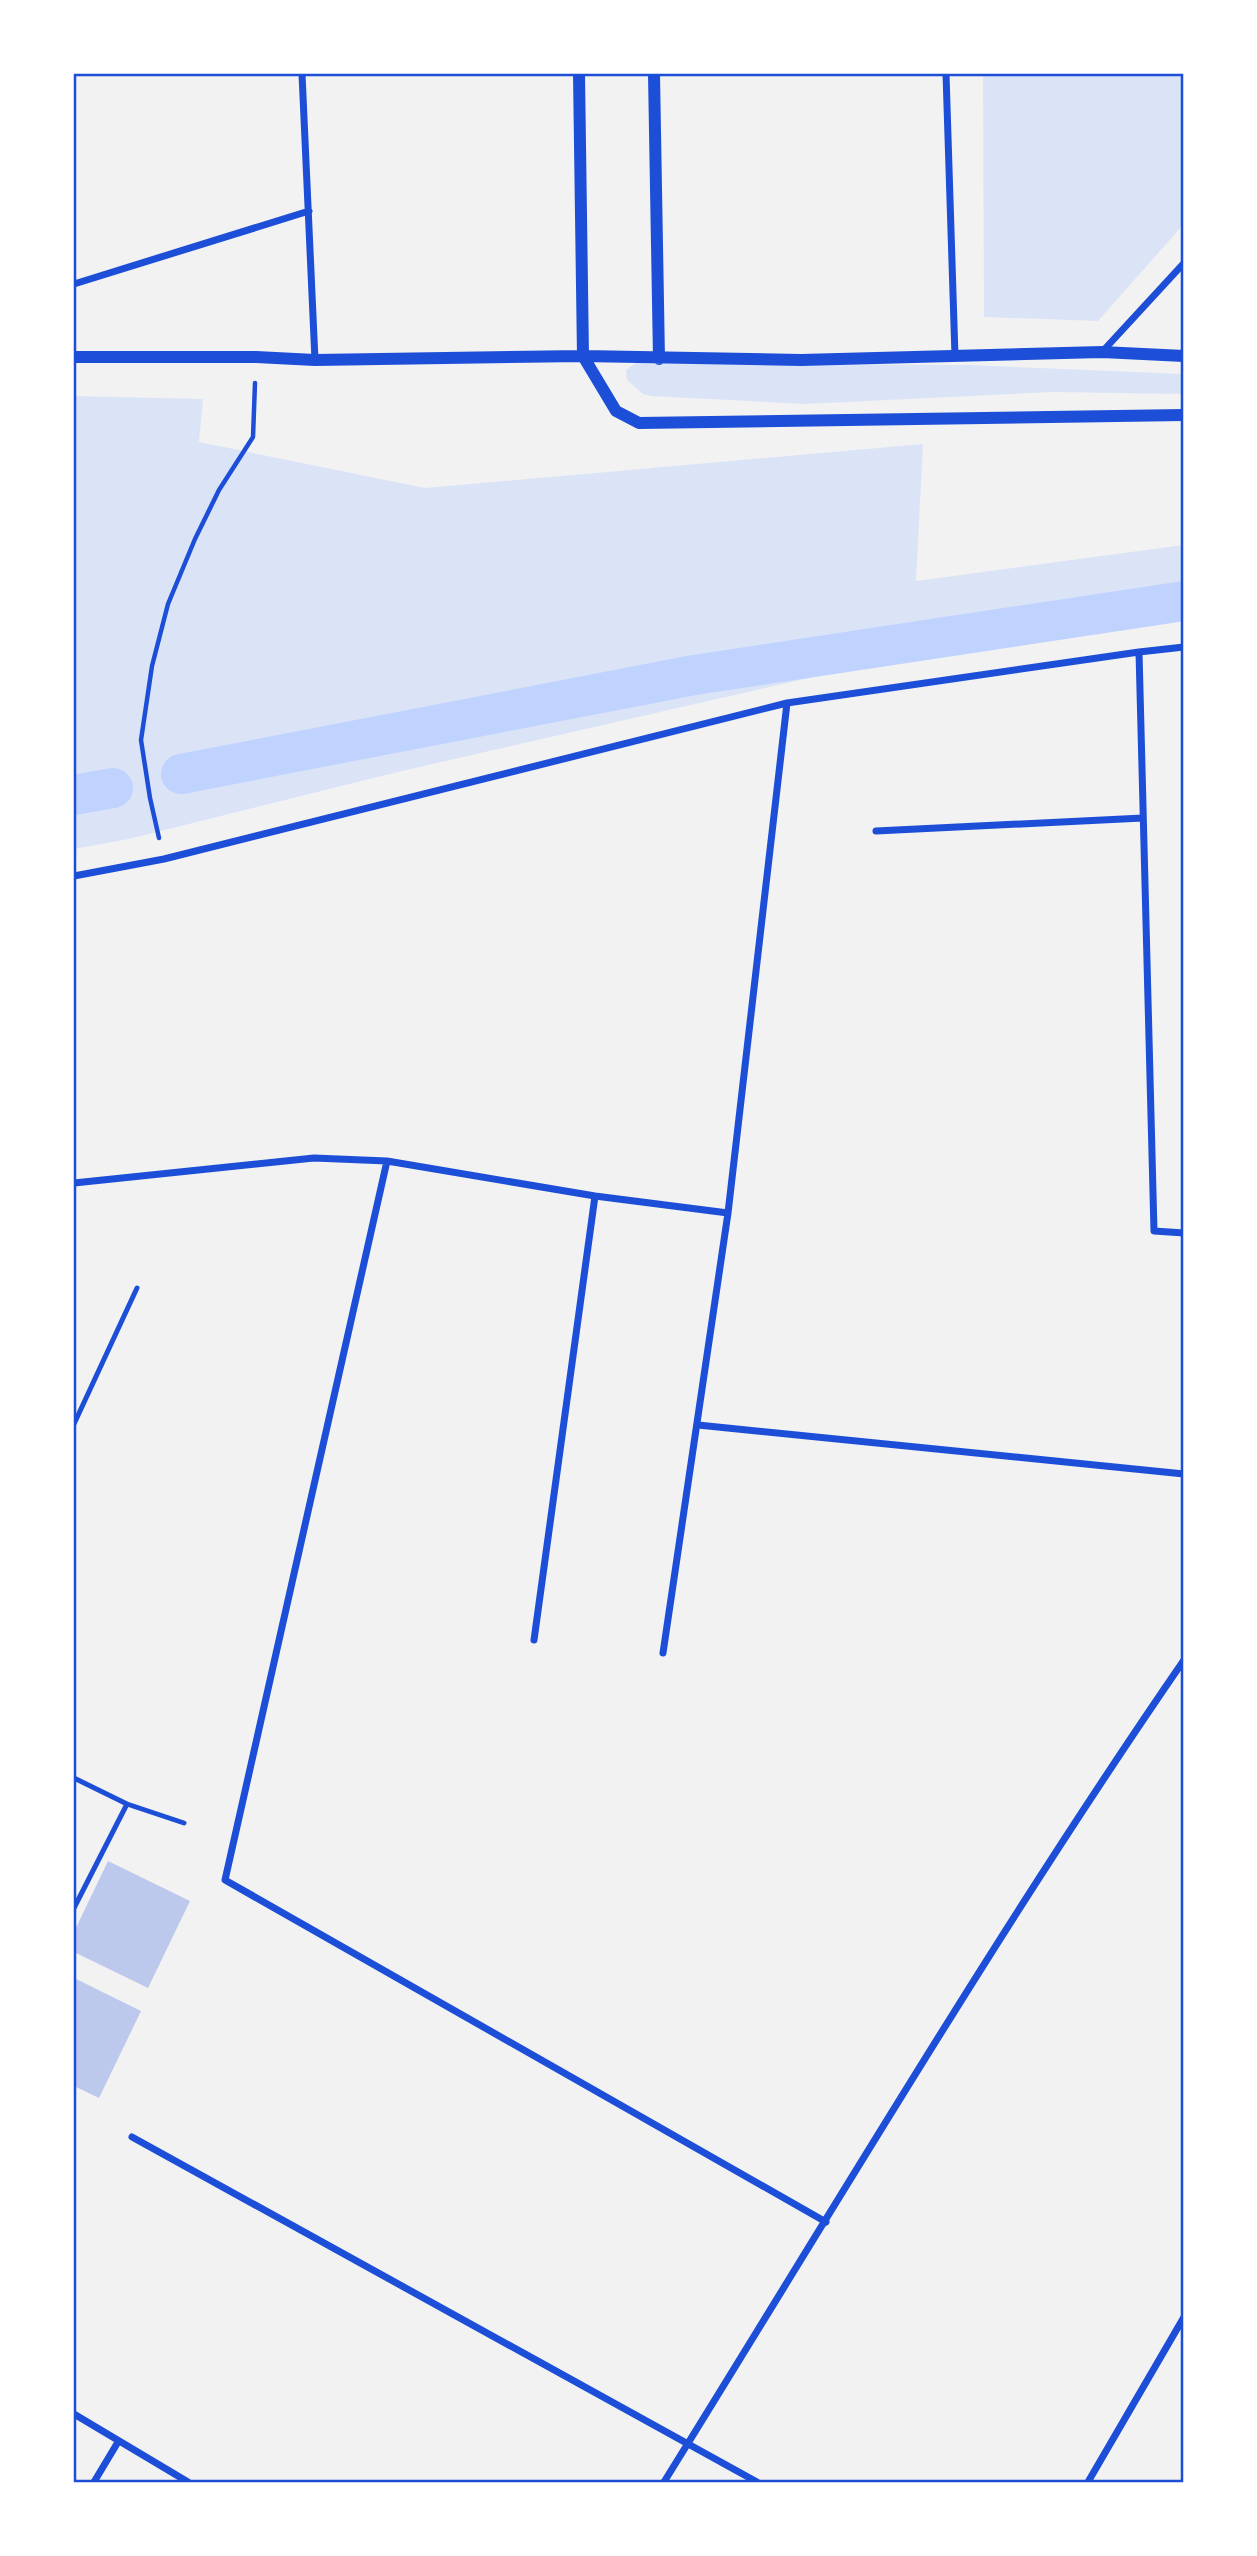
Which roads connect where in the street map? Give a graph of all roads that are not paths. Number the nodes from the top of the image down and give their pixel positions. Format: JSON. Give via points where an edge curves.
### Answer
{"nodes":[{"id":1,"x":302,"y":74,"type":"edge"},
{"id":2,"x":579,"y":74,"type":"edge"},
{"id":3,"x":654,"y":74,"type":"edge"},
{"id":4,"x":946,"y":74,"type":"edge"},
{"id":5,"x":309,"y":211,"type":"junction"},
{"id":6,"x":1184,"y":263,"type":"edge"},
{"id":7,"x":74,"y":284,"type":"edge"},
{"id":8,"x":1102,"y":352,"type":"junction"},
{"id":9,"x":583,"y":356,"type":"junction"},
{"id":10,"x":955,"y":356,"type":"junction"},
{"id":11,"x":1184,"y":356,"type":"edge"},
{"id":12,"x":74,"y":357,"type":"edge"},
{"id":13,"x":659,"y":359,"type":"junction"},
{"id":14,"x":315,"y":360,"type":"junction"},
{"id":15,"x":1184,"y":415,"type":"edge"},
{"id":16,"x":1184,"y":647,"type":"edge"},
{"id":17,"x":1139,"y":652,"type":"junction"},
{"id":18,"x":787,"y":703,"type":"junction"},
{"id":19,"x":1143,"y":818,"type":"junction"},
{"id":20,"x":876,"y":831,"type":"dead end"},
{"id":21,"x":74,"y":876,"type":"edge"},
{"id":22,"x":387,"y":1161,"type":"junction"},
{"id":23,"x":74,"y":1183,"type":"edge"},
{"id":24,"x":595,"y":1196,"type":"junction"},
{"id":25,"x":728,"y":1213,"type":"junction"},
{"id":26,"x":1184,"y":1233,"type":"edge"},
{"id":27,"x":137,"y":1288,"type":"dead end"},
{"id":28,"x":74,"y":1424,"type":"edge"},
{"id":29,"x":698,"y":1425,"type":"junction"},
{"id":30,"x":1184,"y":1474,"type":"edge"},
{"id":31,"x":534,"y":1640,"type":"dead end"},
{"id":32,"x":663,"y":1653,"type":"dead end"},
{"id":33,"x":1184,"y":1660,"type":"edge"},
{"id":34,"x":74,"y":1778,"type":"edge"},
{"id":35,"x":127,"y":1804,"type":"junction"},
{"id":36,"x":184,"y":1823,"type":"dead end"},
{"id":37,"x":74,"y":1908,"type":"edge"},
{"id":38,"x":132,"y":2137,"type":"dead end"},
{"id":39,"x":826,"y":2222,"type":"junction"},
{"id":40,"x":1184,"y":2317,"type":"edge"},
{"id":41,"x":74,"y":2414,"type":"edge"},
{"id":42,"x":118,"y":2442,"type":"junction"},
{"id":43,"x":688,"y":2444,"type":"junction"},
{"id":44,"x":94,"y":2483,"type":"edge"},
{"id":45,"x":188,"y":2483,"type":"edge"},
{"id":46,"x":664,"y":2483,"type":"edge"},
{"id":47,"x":757,"y":2483,"type":"edge"},
{"id":48,"x":1088,"y":2483,"type":"edge"}],
"edges":[{"from":1,"to":5,"type":"street"},
{"from":2,"to":9,"type":"street"},
{"from":3,"to":13,"type":"street"},
{"from":4,"to":10,"type":"street"},
{"from":5,"to":7,"type":"street"},
{"from":5,"to":14,"type":"street"},
{"from":6,"to":8,"type":"street"},
{"from":8,"to":10,"type":"street"},
{"from":8,"to":11,"type":"street"},
{"from":9,"to":13,"type":"street"},
{"from":9,"to":14,"type":"street"},
{"from":9,"to":15,"type":"street","via":[[616,411],[639,423]]},
{"from":10,"to":13,"type":"street"},
{"from":12,"to":14,"type":"street"},
{"from":16,"to":17,"type":"street"},
{"from":17,"to":18,"type":"street"},
{"from":17,"to":19,"type":"street"},
{"from":18,"to":21,"type":"street","via":[[164,859]]},
{"from":18,"to":25,"type":"street"},
{"from":19,"to":20,"type":"street"},
{"from":19,"to":26,"type":"street","via":[[1154,1231]]},
{"from":22,"to":23,"type":"street","via":[[314,1157]]},
{"from":22,"to":24,"type":"street"},
{"from":22,"to":39,"type":"street","via":[[225,1880]]},
{"from":24,"to":25,"type":"street"},
{"from":24,"to":31,"type":"street"},
{"from":25,"to":29,"type":"street"},
{"from":27,"to":28,"type":"lane"},
{"from":29,"to":30,"type":"street"},
{"from":29,"to":32,"type":"street"},
{"from":33,"to":39,"type":"street","via":[[990,1955]]},
{"from":34,"to":35,"type":"lane"},
{"from":35,"to":36,"type":"lane"},
{"from":35,"to":37,"type":"lane"},
{"from":38,"to":43,"type":"street"},
{"from":39,"to":43,"type":"street"},
{"from":40,"to":48,"type":"street"},
{"from":41,"to":42,"type":"street"},
{"from":42,"to":44,"type":"street"},
{"from":42,"to":45,"type":"street"},
{"from":43,"to":46,"type":"street"},
{"from":43,"to":47,"type":"street"}]}
